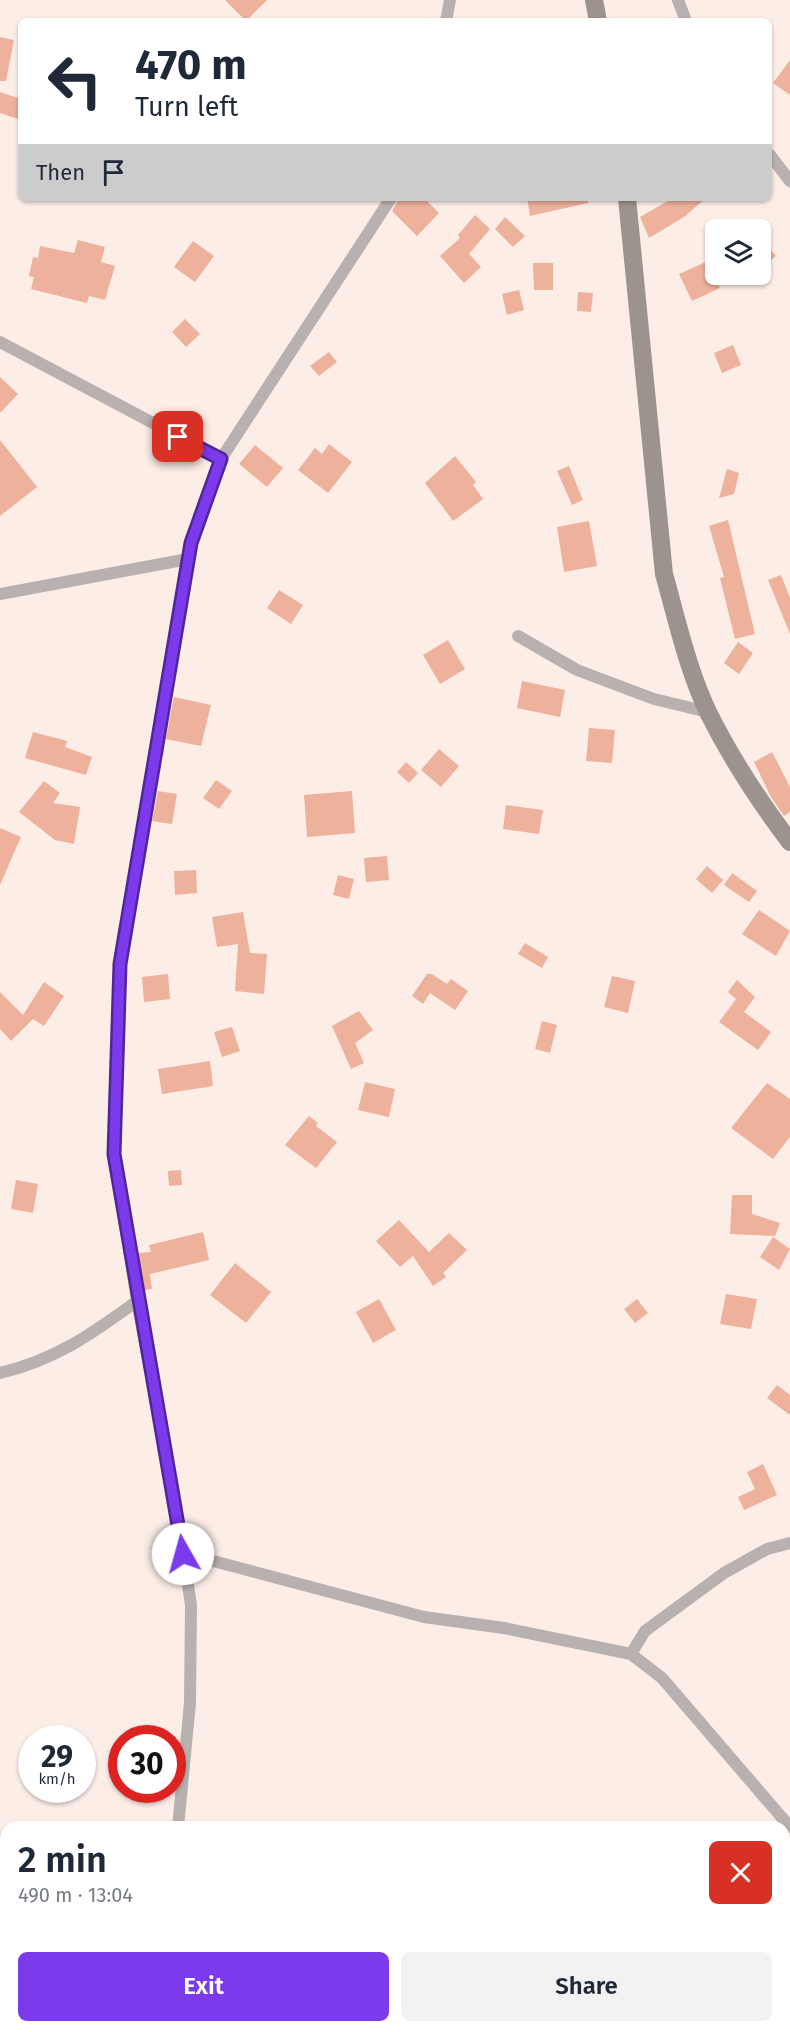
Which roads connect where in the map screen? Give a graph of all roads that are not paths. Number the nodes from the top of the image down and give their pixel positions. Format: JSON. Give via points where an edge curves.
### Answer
{"nodes":[{"id":1,"x":450,"y":0,"type":"edge"},
{"id":2,"x":594,"y":0,"type":"edge"},
{"id":3,"x":678,"y":0,"type":"edge"},
{"id":4,"x":447,"y":18,"type":"edge"},
{"id":5,"x":597,"y":18,"type":"edge"},
{"id":6,"x":685,"y":18,"type":"edge"},
{"id":7,"x":772,"y":158,"type":"edge"},
{"id":8,"x":790,"y":181,"type":"edge"},
{"id":9,"x":389,"y":201,"type":"edge"},
{"id":10,"x":627,"y":201,"type":"edge"},
{"id":11,"x":0,"y":342,"type":"edge"},
{"id":12,"x":221,"y":459,"type":"junction"},
{"id":13,"x":188,"y":559,"type":"junction"},
{"id":14,"x":0,"y":594,"type":"edge"},
{"id":15,"x":518,"y":636,"type":"dead end"},
{"id":16,"x":708,"y":712,"type":"junction"},
{"id":17,"x":790,"y":842,"type":"edge"},
{"id":18,"x":137,"y":1300,"type":"junction"},
{"id":19,"x":0,"y":1373,"type":"edge"},
{"id":20,"x":790,"y":1543,"type":"edge"},
{"id":21,"x":183,"y":1554,"type":"junction"},
{"id":22,"x":631,"y":1654,"type":"junction"},
{"id":23,"x":179,"y":1821,"type":"edge"},
{"id":24,"x":785,"y":1821,"type":"edge"}],
"edges":[{"from":1,"to":4,"type":"street"},
{"from":2,"to":5,"type":"street"},
{"from":3,"to":6,"type":"street"},
{"from":7,"to":8,"type":"street"},
{"from":9,"to":12,"type":"street"},
{"from":10,"to":16,"type":"street","via":[[664,574],[678,628]]},
{"from":11,"to":12,"type":"street"},
{"from":12,"to":13,"type":"street"},
{"from":13,"to":14,"type":"street"},
{"from":13,"to":18,"type":"street","via":[[120,964],[114,1154]]},
{"from":15,"to":16,"type":"street","via":[[578,670],[654,699]]},
{"from":16,"to":17,"type":"street","via":[[752,792]]},
{"from":18,"to":19,"type":"street","via":[[90,1335],[44,1360]]},
{"from":18,"to":21,"type":"street"},
{"from":20,"to":22,"type":"street","via":[[767,1549],[724,1573],[645,1631]]},
{"from":21,"to":22,"type":"street","via":[[424,1617],[504,1628]]},
{"from":21,"to":23,"type":"street","via":[[190,1605],[190,1703]]},
{"from":22,"to":24,"type":"street","via":[[662,1678]]}]}
